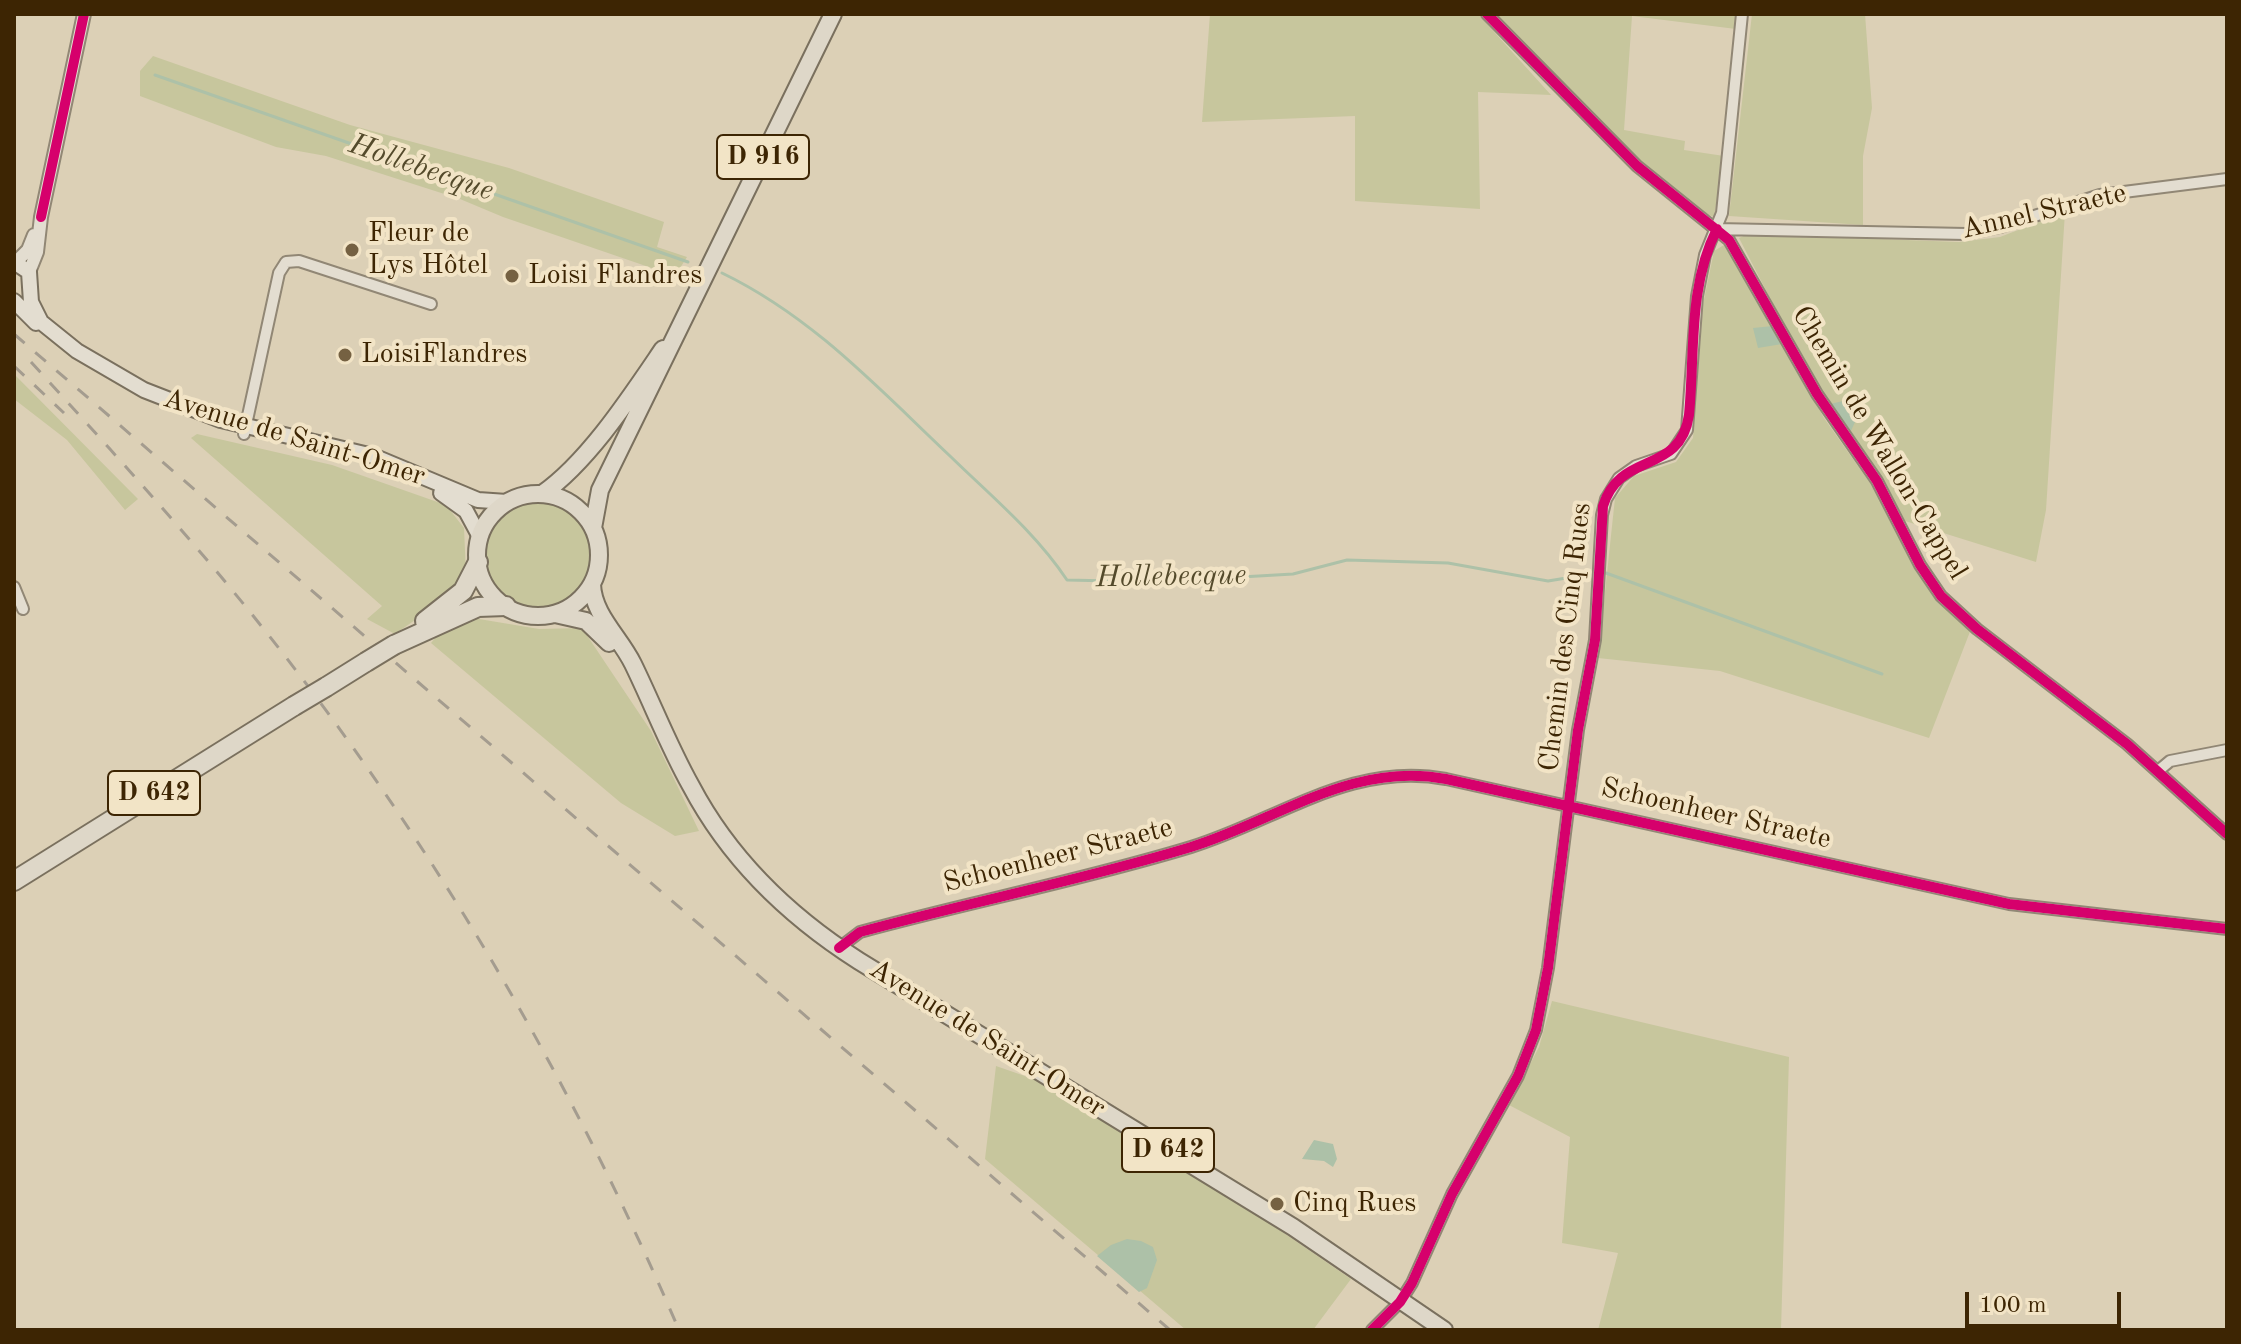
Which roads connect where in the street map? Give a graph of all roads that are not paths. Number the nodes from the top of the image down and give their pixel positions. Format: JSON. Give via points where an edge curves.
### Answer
{"nodes":[{"id":1,"x":84,"y":14,"type":"edge"},
{"id":2,"x":833,"y":14,"type":"edge"},
{"id":3,"x":1487,"y":14,"type":"edge"},
{"id":4,"x":1742,"y":14,"type":"edge"},
{"id":5,"x":2227,"y":179,"type":"edge"},
{"id":6,"x":41,"y":217,"type":"junction"},
{"id":7,"x":1717,"y":229,"type":"junction"},
{"id":8,"x":15,"y":262,"type":"edge"},
{"id":9,"x":30,"y":279,"type":"junction"},
{"id":10,"x":14,"y":299,"type":"edge"},
{"id":11,"x":693,"y":300,"type":"junction"},
{"id":12,"x":431,"y":304,"type":"dead end"},
{"id":13,"x":245,"y":430,"type":"junction"},
{"id":14,"x":542,"y":494,"type":"junction"},
{"id":15,"x":507,"y":502,"type":"junction"},
{"id":16,"x":593,"y":528,"type":"junction"},
{"id":17,"x":480,"y":537,"type":"junction"},
{"id":18,"x":478,"y":562,"type":"junction"},
{"id":19,"x":592,"y":584,"type":"junction"},
{"id":20,"x":14,"y":587,"type":"edge"},
{"id":21,"x":506,"y":606,"type":"junction"},
{"id":22,"x":23,"y":609,"type":"dead end"},
{"id":23,"x":553,"y":614,"type":"junction"},
{"id":24,"x":394,"y":645,"type":"junction"},
{"id":25,"x":647,"y":697,"type":"junction"},
{"id":26,"x":2227,"y":750,"type":"edge"},
{"id":27,"x":2158,"y":771,"type":"junction"},
{"id":28,"x":1568,"y":806,"type":"junction"},
{"id":29,"x":2227,"y":834,"type":"edge"},
{"id":30,"x":14,"y":881,"type":"edge"},
{"id":31,"x":2227,"y":929,"type":"edge"},
{"id":32,"x":839,"y":948,"type":"junction"},
{"id":33,"x":1400,"y":1302,"type":"junction"},
{"id":34,"x":1372,"y":1330,"type":"edge"},
{"id":35,"x":1444,"y":1330,"type":"edge"}],
"edges":[{"from":1,"to":6,"type":"street"},
{"from":2,"to":11,"type":"main road","number":"D 916"},
{"from":3,"to":7,"type":"street","name":"Chemin de Wallon-Cappel","via":[[1626,156]]},
{"from":4,"to":7,"type":"street","name":"Chemin des Cinq Rues"},
{"from":5,"to":7,"type":"street","name":"Annel Straete","via":[[2100,195],[1966,234]]},
{"from":6,"to":8,"type":"street","via":[[28,250]]},
{"from":6,"to":9,"type":"street"},
{"from":7,"to":27,"type":"street","name":"Chemin de Wallon-Cappel","via":[[1738,253],[1817,394],[1877,481],[1936,590],[1963,618]]},
{"from":7,"to":28,"type":"street","name":"Chemin des Cinq Rues","via":[[1698,284],[1684,436],[1671,454],[1624,473],[1603,506],[1595,640]]},
{"from":8,"to":9,"type":"main road"},
{"from":9,"to":10,"type":"main road","via":[[24,294]]},
{"from":9,"to":13,"type":"main road","name":"Avenue de Saint-Omer","via":[[31,302],[41,322],[99,366],[162,398]]},
{"from":10,"to":13,"type":"main road","name":"Avenue de Saint-Omer","via":[[48,335],[112,383],[176,414]]},
{"from":11,"to":14,"type":"main road","number":"D 916","via":[[628,398]]},
{"from":11,"to":16,"type":"main road","number":"D 916","via":[[600,490]]},
{"from":12,"to":13,"type":"street","via":[[299,261],[286,262],[279,273]]},
{"from":13,"to":15,"type":"main road","name":"Avenue de Saint-Omer","via":[[361,452],[478,500]]},
{"from":13,"to":17,"type":"main road","name":"Avenue de Saint-Omer","via":[[346,457],[429,487],[466,511]]},
{"from":14,"to":15,"type":"main road"},
{"from":14,"to":16,"type":"main road","via":[[570,502]]},
{"from":15,"to":17,"type":"main road","via":[[490,517]]},
{"from":16,"to":19,"type":"main road","via":[[599,556]]},
{"from":17,"to":18,"type":"main road"},
{"from":18,"to":21,"type":"main road","via":[[487,587]]},
{"from":18,"to":24,"type":"highway","via":[[459,595]]},
{"from":19,"to":23,"type":"main road","via":[[574,604]]},
{"from":19,"to":25,"type":"main road","name":"Avenue de Saint-Omer","number":"D 642","via":[[595,604],[630,658]]},
{"from":20,"to":22,"type":"street"},
{"from":21,"to":23,"type":"main road","via":[[531,615]]},
{"from":21,"to":24,"type":"highway","via":[[478,607]]},
{"from":23,"to":25,"type":"main road","name":"Avenue de Saint-Omer","number":"D 642","via":[[580,618],[596,628]]},
{"from":24,"to":30,"type":"highway","number":"D 642","bridge":true},
{"from":25,"to":32,"type":"main road","name":"Avenue de Saint-Omer","number":"D 642","via":[[691,787],[727,843],[776,898]]},
{"from":26,"to":27,"type":"street","via":[[2170,761]]},
{"from":27,"to":29,"type":"street","name":"Chemin de Wallon-Cappel"},
{"from":28,"to":31,"type":"street","name":"Schoenheer Straete","via":[[2018,905]]},
{"from":28,"to":32,"type":"street","name":"Schoenheer Straete","via":[[1439,777],[1373,777],[1190,847],[860,932]]},
{"from":28,"to":33,"type":"street","name":"Chemin des Cinq Rues","via":[[1547,978],[1533,1039]]},
{"from":32,"to":33,"type":"main road","name":"Avenue de Saint-Omer","number":"D 642","via":[[1283,1220]]},
{"from":33,"to":34,"type":"street","name":"Chemin des Cinq Rues"},
{"from":33,"to":35,"type":"main road","name":"Avenue de Saint-Omer","number":"D 642"}]}
